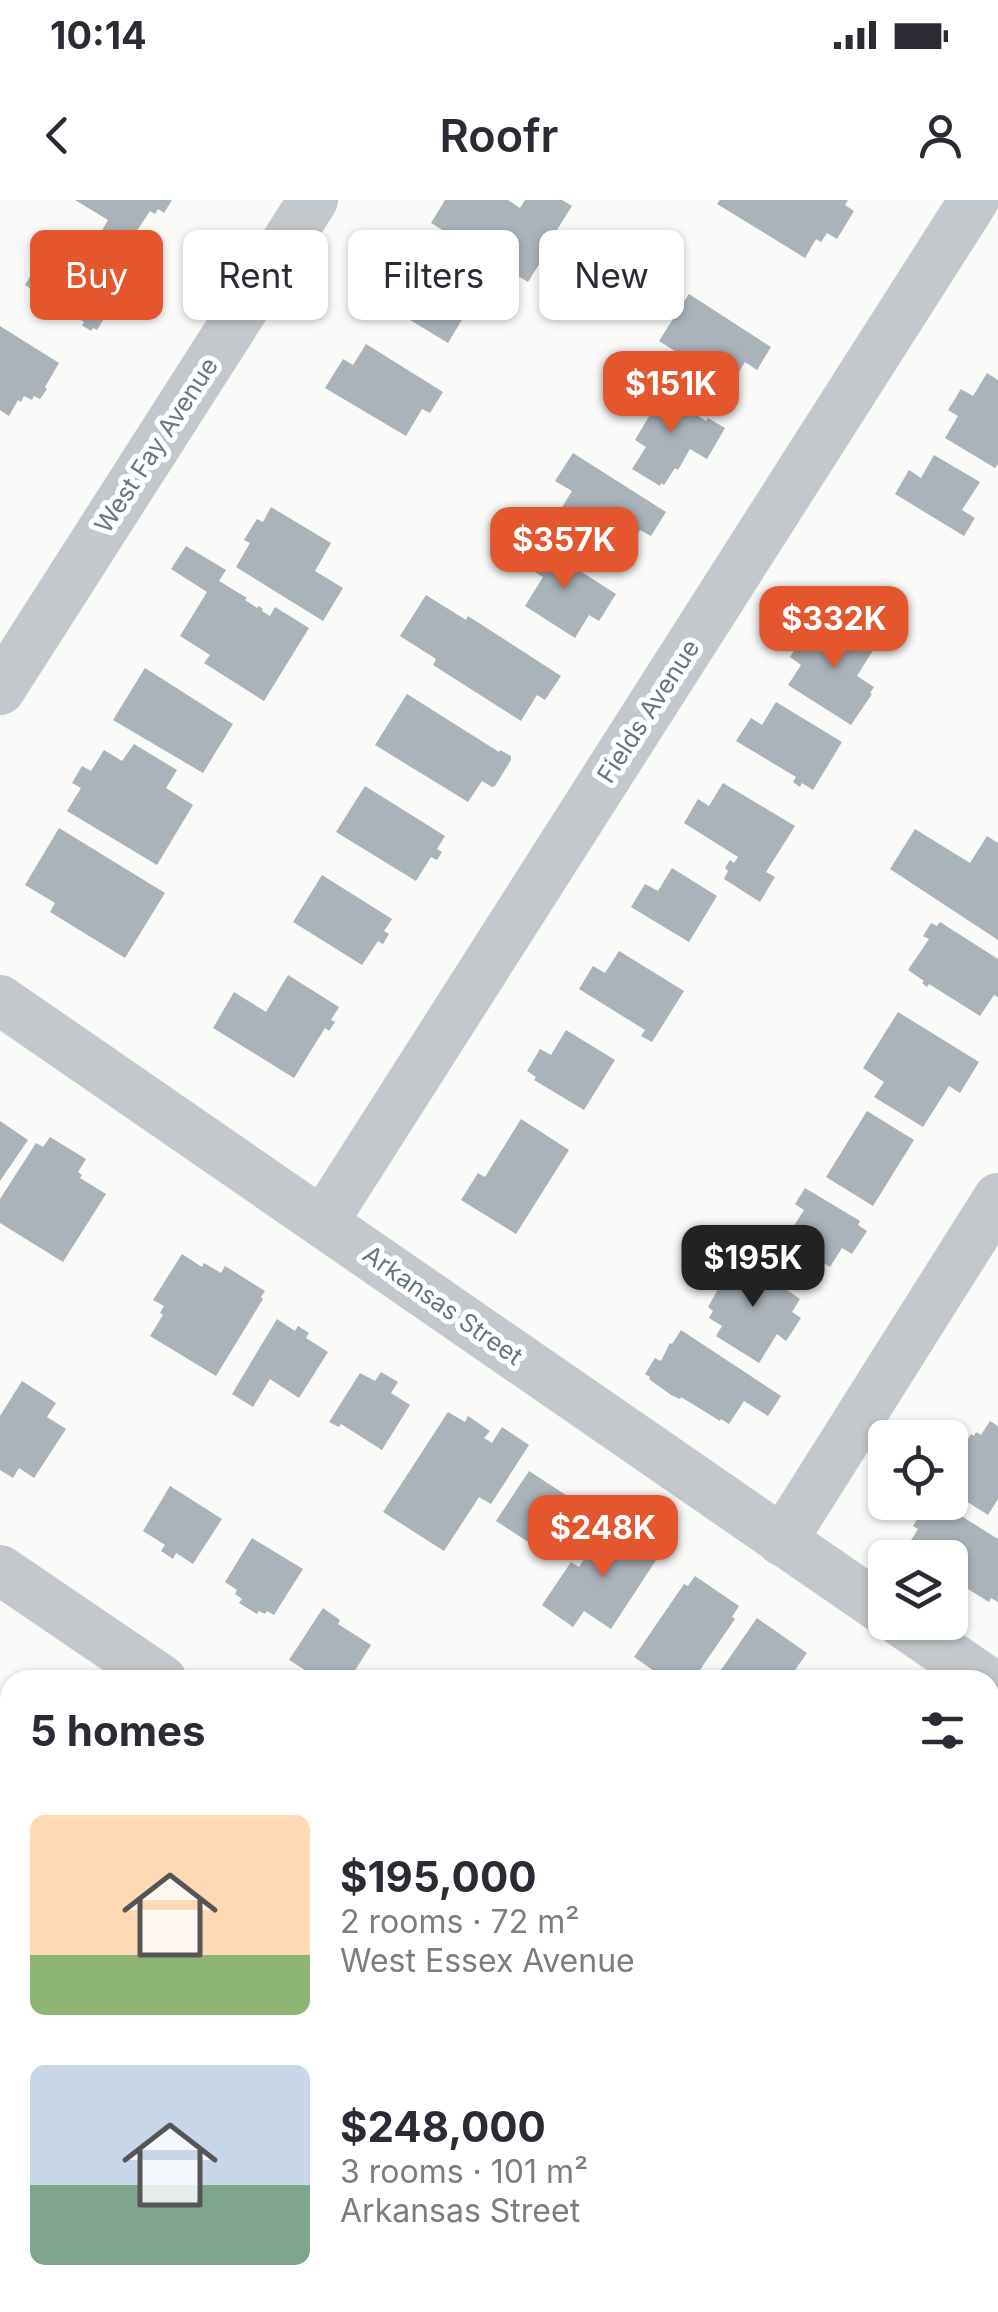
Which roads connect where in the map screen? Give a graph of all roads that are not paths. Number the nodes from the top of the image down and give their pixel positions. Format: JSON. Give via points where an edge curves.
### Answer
{"nodes":[{"id":1,"x":312,"y":200,"type":"edge"},
{"id":2,"x":974,"y":200,"type":"edge"},
{"id":3,"x":0,"y":690,"type":"edge"},
{"id":4,"x":0,"y":1000,"type":"edge"},
{"id":5,"x":998,"y":1198,"type":"edge"},
{"id":6,"x":322,"y":1222,"type":"junction"},
{"id":7,"x":782,"y":1541,"type":"junction"},
{"id":8,"x":0,"y":1570,"type":"edge"},
{"id":9,"x":868,"y":1600,"type":"edge"},
{"id":10,"x":927,"y":1640,"type":"edge"},
{"id":11,"x":147,"y":1670,"type":"edge"},
{"id":12,"x":971,"y":1670,"type":"edge"}],
"edges":[{"from":1,"to":3,"type":"street","name":"West Fay Avenue"},
{"from":2,"to":6,"type":"street","name":"Fields Avenue"},
{"from":4,"to":6,"type":"street","name":"Arkansas Street"},
{"from":5,"to":7,"type":"street"},
{"from":6,"to":7,"type":"street","name":"Arkansas Street"},
{"from":7,"to":9,"type":"street","name":"Arkansas Street"},
{"from":8,"to":11,"type":"street"},
{"from":10,"to":12,"type":"street"}]}
